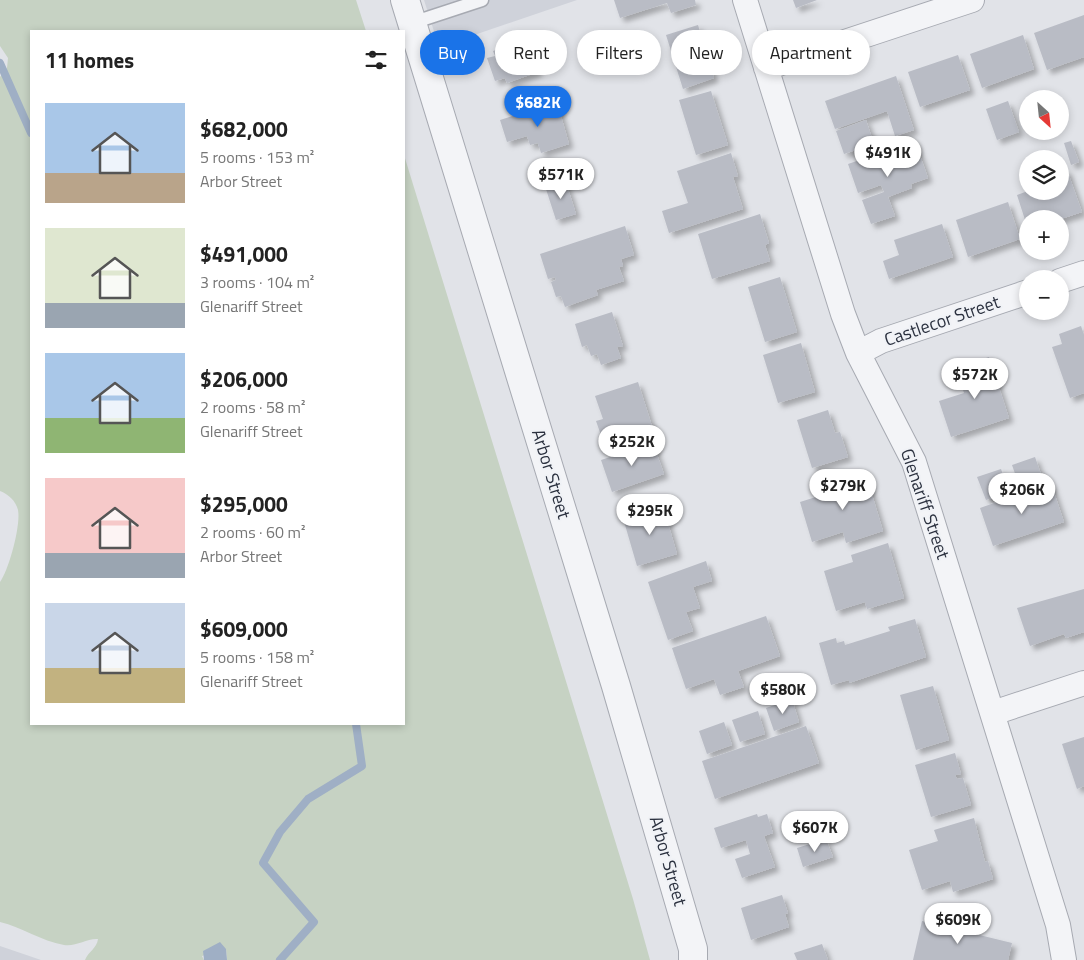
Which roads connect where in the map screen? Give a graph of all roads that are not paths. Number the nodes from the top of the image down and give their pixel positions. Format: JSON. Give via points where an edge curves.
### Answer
{"nodes":[{"id":1,"x":482,"y":0,"type":"edge"},
{"id":2,"x":745,"y":0,"type":"edge"},
{"id":3,"x":972,"y":0,"type":"edge"},
{"id":4,"x":409,"y":12,"type":"edge"},
{"id":5,"x":754,"y":30,"type":"edge"},
{"id":6,"x":870,"y":34,"type":"edge"},
{"id":7,"x":768,"y":75,"type":"edge"},
{"id":8,"x":1084,"y":273,"type":"edge"},
{"id":9,"x":1069,"y":278,"type":"edge"},
{"id":10,"x":1019,"y":295,"type":"edge"},
{"id":11,"x":858,"y":352,"type":"junction"},
{"id":12,"x":1084,"y":683,"type":"edge"},
{"id":13,"x":993,"y":713,"type":"junction"},
{"id":14,"x":695,"y":956,"type":"edge"},
{"id":15,"x":1064,"y":960,"type":"edge"}],
"edges":[{"from":1,"to":4,"type":"lane"},
{"from":2,"to":5,"type":"street","name":"Glenariff Street"},
{"from":3,"to":6,"type":"street"},
{"from":4,"to":14,"type":"street","name":"Arbor Street","via":[[619,696]]},
{"from":7,"to":11,"type":"street","name":"Glenariff Street","via":[[843,314]]},
{"from":8,"to":9,"type":"street"},
{"from":10,"to":11,"type":"street","name":"Castlecor Street","via":[[880,341]]},
{"from":11,"to":13,"type":"street","name":"Glenariff Street","via":[[914,462]]},
{"from":12,"to":13,"type":"street"},
{"from":13,"to":15,"type":"street","name":"Glenariff Street","via":[[1058,925]]}]}
